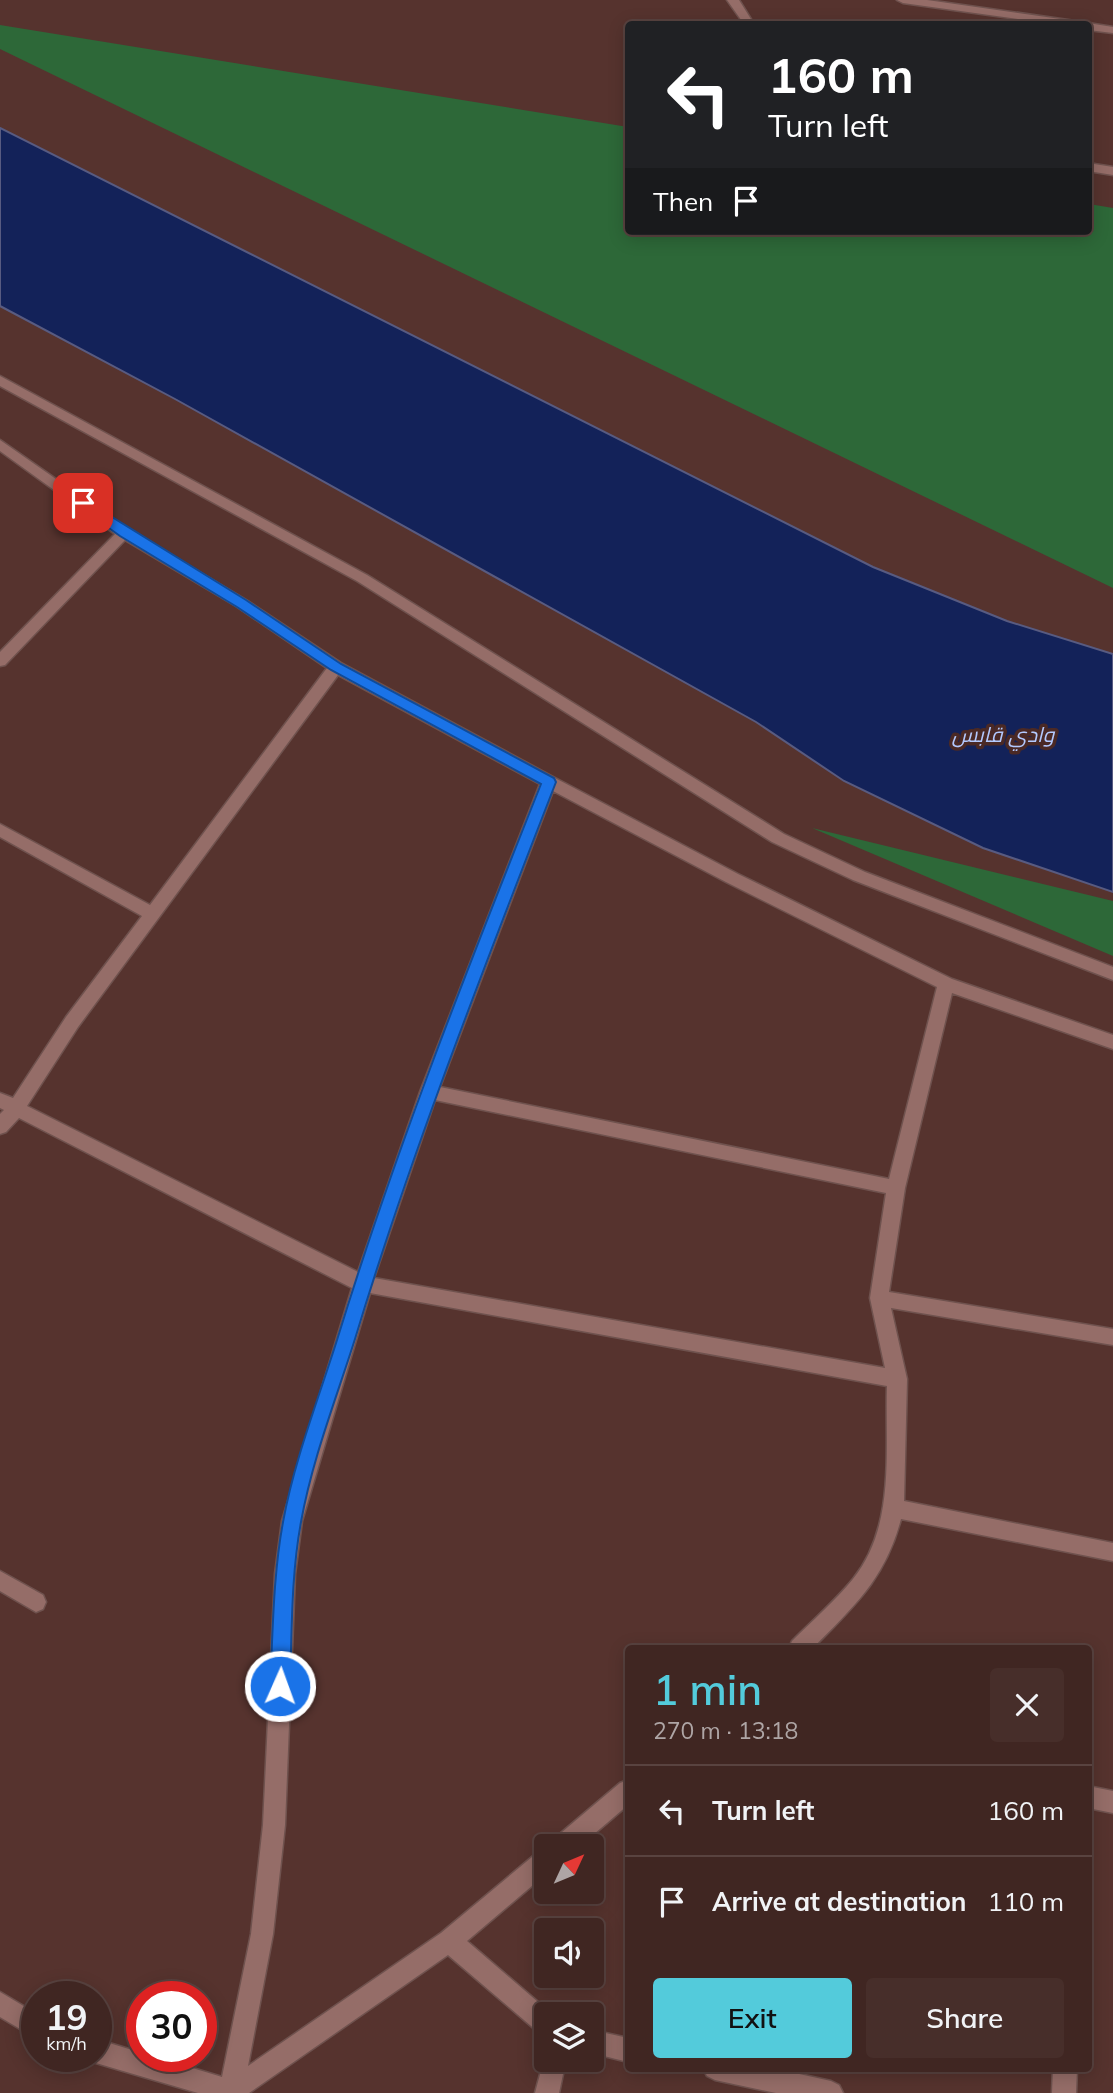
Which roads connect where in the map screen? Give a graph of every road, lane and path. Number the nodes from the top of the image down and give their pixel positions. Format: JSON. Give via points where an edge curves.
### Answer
{"nodes":[{"id":1,"x":733,"y":0,"type":"edge"},
{"id":2,"x":903,"y":0,"type":"edge"},
{"id":3,"x":747,"y":21,"type":"edge"},
{"id":4,"x":1054,"y":21,"type":"edge"},
{"id":5,"x":1092,"y":27,"type":"edge"},
{"id":6,"x":1113,"y":30,"type":"edge"},
{"id":7,"x":1092,"y":168,"type":"edge"},
{"id":8,"x":1113,"y":171,"type":"edge"},
{"id":9,"x":0,"y":380,"type":"edge"},
{"id":10,"x":0,"y":444,"type":"edge"},
{"id":11,"x":124,"y":533,"type":"junction"},
{"id":12,"x":0,"y":661,"type":"edge"},
{"id":13,"x":336,"y":667,"type":"junction"},
{"id":14,"x":549,"y":782,"type":"junction"},
{"id":15,"x":0,"y":830,"type":"edge"},
{"id":16,"x":152,"y":914,"type":"junction"},
{"id":17,"x":1113,"y":974,"type":"edge"},
{"id":18,"x":946,"y":984,"type":"junction"},
{"id":19,"x":1113,"y":1042,"type":"edge"},
{"id":20,"x":429,"y":1092,"type":"junction"},
{"id":21,"x":8,"y":1104,"type":"edge"},
{"id":22,"x":0,"y":1127,"type":"edge"},
{"id":23,"x":896,"y":1188,"type":"junction"},
{"id":24,"x":363,"y":1284,"type":"junction"},
{"id":25,"x":879,"y":1298,"type":"junction"},
{"id":26,"x":1113,"y":1338,"type":"edge"},
{"id":27,"x":897,"y":1380,"type":"junction"},
{"id":28,"x":894,"y":1508,"type":"junction"},
{"id":29,"x":1113,"y":1552,"type":"edge"},
{"id":30,"x":0,"y":1580,"type":"edge"},
{"id":31,"x":36,"y":1602,"type":"dead end"},
{"id":32,"x":802,"y":1645,"type":"edge"},
{"id":33,"x":625,"y":1794,"type":"edge"},
{"id":34,"x":1092,"y":1798,"type":"edge"},
{"id":35,"x":1113,"y":1802,"type":"edge"},
{"id":36,"x":577,"y":1834,"type":"edge"},
{"id":37,"x":534,"y":1870,"type":"edge"},
{"id":38,"x":449,"y":1941,"type":"junction"},
{"id":39,"x":0,"y":2004,"type":"edge"},
{"id":40,"x":534,"y":2014,"type":"edge"},
{"id":41,"x":21,"y":2017,"type":"edge"},
{"id":42,"x":604,"y":2045,"type":"edge"},
{"id":43,"x":625,"y":2049,"type":"edge"},
{"id":44,"x":112,"y":2055,"type":"edge"},
{"id":45,"x":551,"y":2072,"type":"edge"},
{"id":46,"x":734,"y":2072,"type":"edge"},
{"id":47,"x":1065,"y":2072,"type":"edge"},
{"id":48,"x":230,"y":2092,"type":"edge"},
{"id":49,"x":547,"y":2093,"type":"edge"},
{"id":50,"x":831,"y":2093,"type":"edge"},
{"id":51,"x":1064,"y":2093,"type":"edge"}],
"edges":[{"from":1,"to":3,"type":"street"},
{"from":2,"to":4,"type":"street"},
{"from":5,"to":6,"type":"street"},
{"from":7,"to":8,"type":"street"},
{"from":9,"to":17,"type":"street","via":[[362,578],[778,838],[859,876]]},
{"from":10,"to":11,"type":"street"},
{"from":11,"to":12,"type":"street"},
{"from":11,"to":13,"type":"street"},
{"from":13,"to":14,"type":"street"},
{"from":13,"to":16,"type":"street"},
{"from":14,"to":18,"type":"street"},
{"from":14,"to":20,"type":"street"},
{"from":15,"to":16,"type":"street"},
{"from":16,"to":21,"type":"street"},
{"from":18,"to":19,"type":"street"},
{"from":18,"to":23,"type":"street"},
{"from":20,"to":23,"type":"street"},
{"from":20,"to":24,"type":"street"},
{"from":21,"to":22,"type":"street"},
{"from":21,"to":24,"type":"street"},
{"from":23,"to":25,"type":"street"},
{"from":24,"to":27,"type":"street"},
{"from":24,"to":48,"type":"street","via":[[292,1521],[285,1574],[274,1825],[262,1934]]},
{"from":25,"to":26,"type":"street"},
{"from":25,"to":27,"type":"street"},
{"from":27,"to":28,"type":"street"},
{"from":28,"to":29,"type":"street"},
{"from":28,"to":32,"type":"street","via":[[884,1541],[861,1586]]},
{"from":30,"to":31,"type":"street"},
{"from":33,"to":36,"type":"street"},
{"from":34,"to":35,"type":"street"},
{"from":37,"to":38,"type":"street"},
{"from":38,"to":40,"type":"street"},
{"from":38,"to":48,"type":"street"},
{"from":39,"to":41,"type":"street"},
{"from":42,"to":43,"type":"street"},
{"from":44,"to":48,"type":"street"},
{"from":45,"to":49,"type":"street"},
{"from":46,"to":50,"type":"street"},
{"from":47,"to":51,"type":"street"}]}
